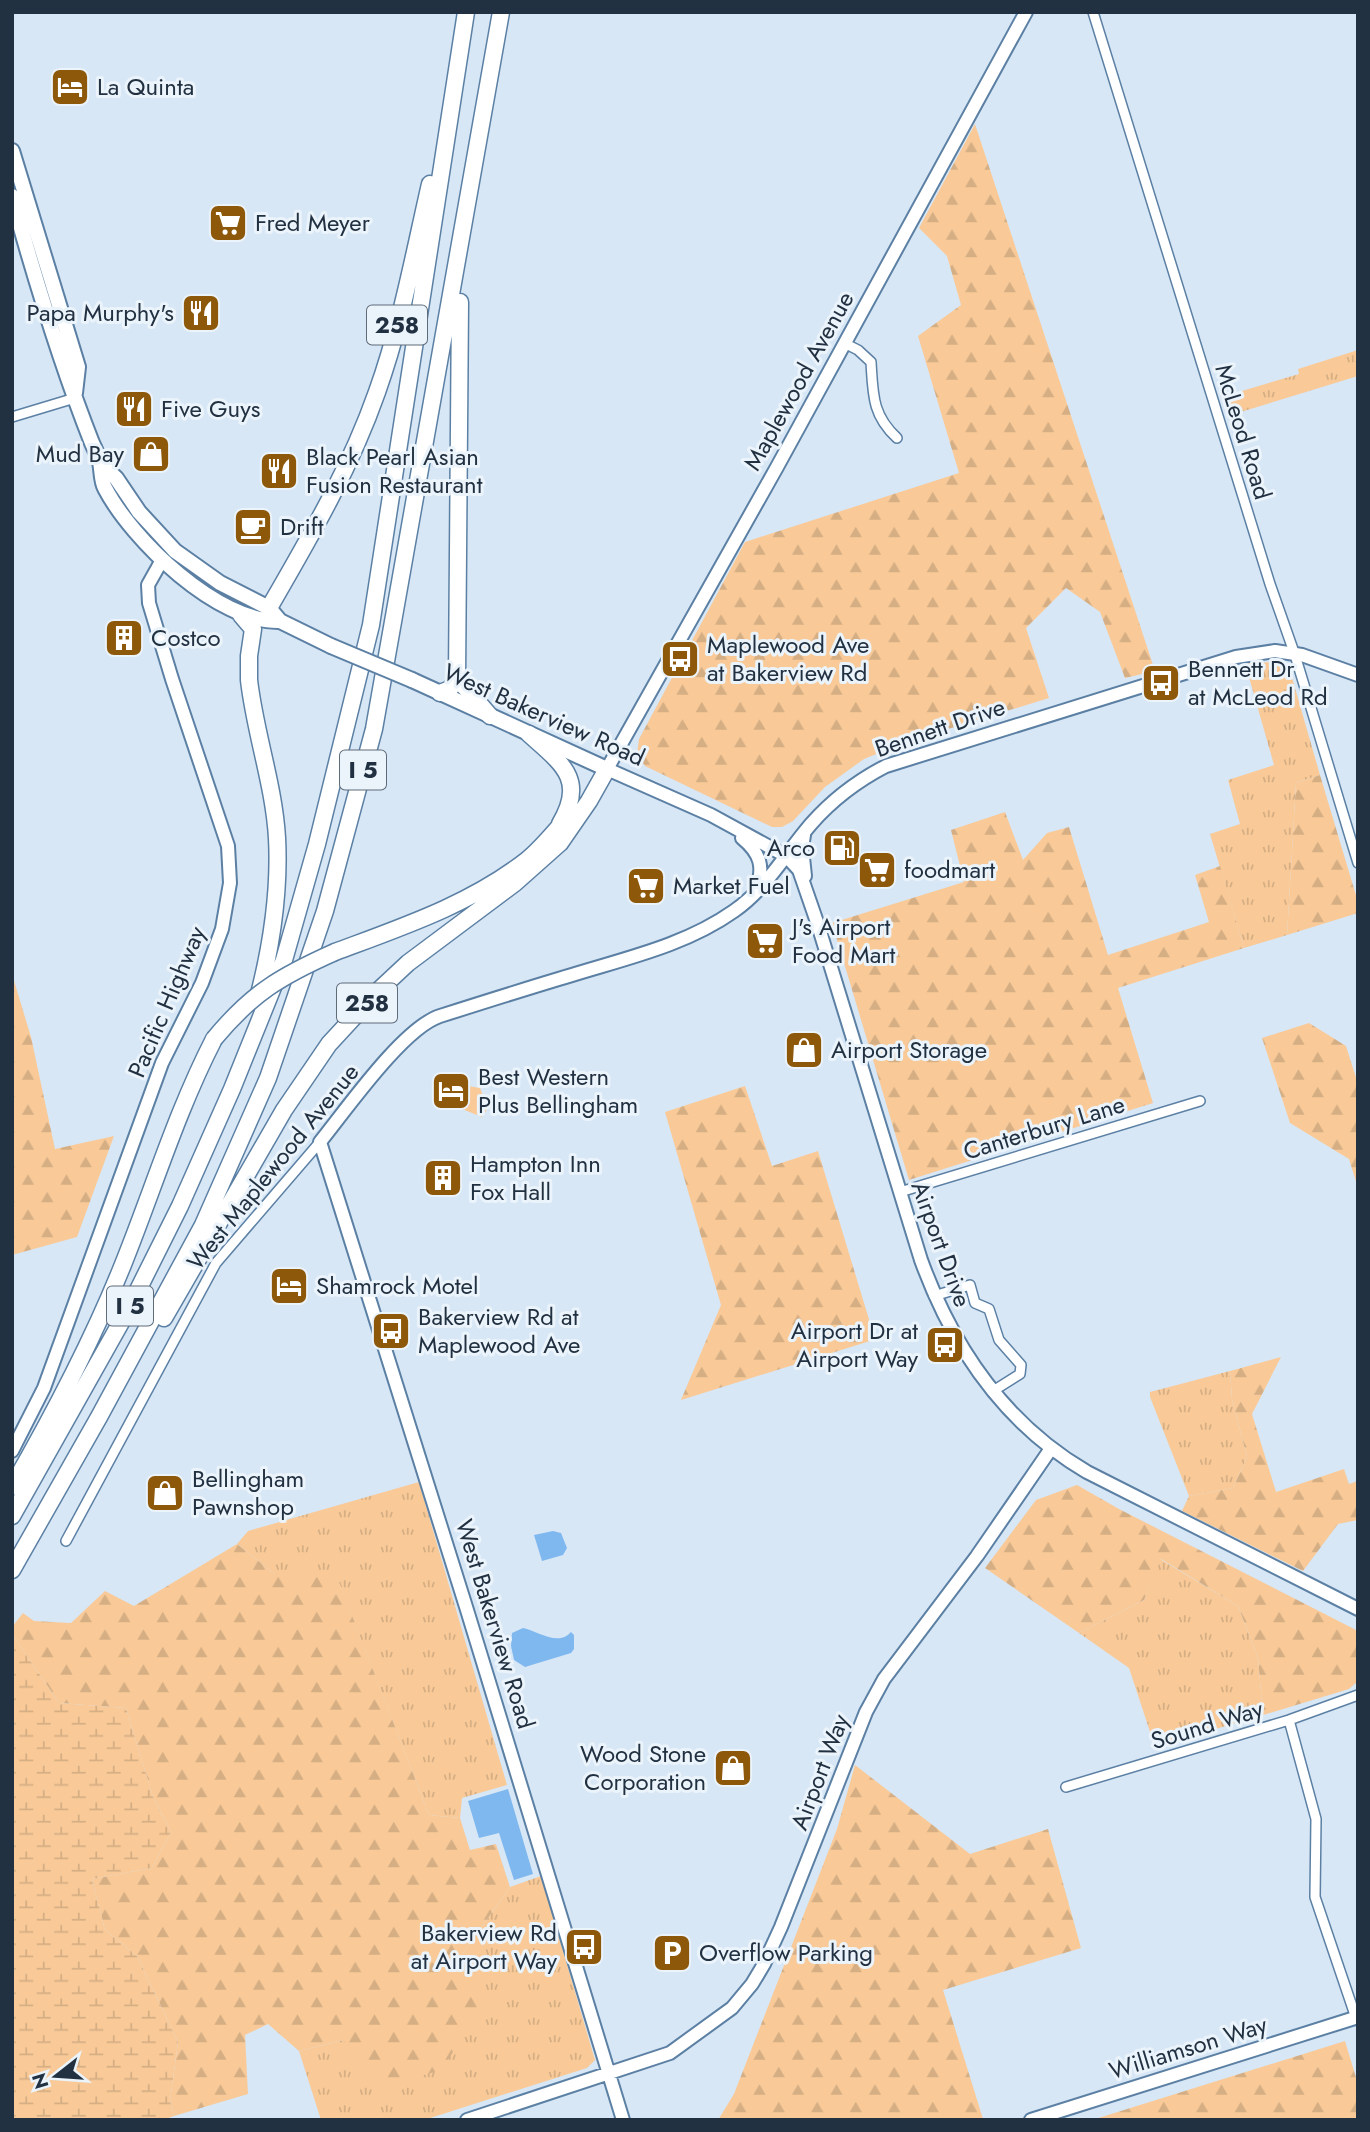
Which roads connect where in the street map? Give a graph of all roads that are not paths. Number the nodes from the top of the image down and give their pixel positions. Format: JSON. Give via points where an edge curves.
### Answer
{"nodes":[{"id":1,"x":466,"y":12,"type":"edge"},
{"id":2,"x":501,"y":12,"type":"edge"},
{"id":3,"x":1026,"y":12,"type":"edge"},
{"id":4,"x":1093,"y":12,"type":"edge"},
{"id":5,"x":460,"y":52,"type":"junction"},
{"id":6,"x":491,"y":80,"type":"junction"},
{"id":7,"x":12,"y":151,"type":"edge"},
{"id":8,"x":12,"y":170,"type":"edge"},
{"id":9,"x":18,"y":191,"type":"edge"},
{"id":10,"x":844,"y":343,"type":"junction"},
{"id":11,"x":75,"y":398,"type":"junction"},
{"id":12,"x":12,"y":417,"type":"edge"},
{"id":13,"x":897,"y":438,"type":"dead end"},
{"id":14,"x":100,"y":463,"type":"junction"},
{"id":15,"x":162,"y":560,"type":"junction"},
{"id":16,"x":269,"y":608,"type":"junction"},
{"id":17,"x":242,"y":615,"type":"junction"},
{"id":18,"x":280,"y":621,"type":"junction"},
{"id":19,"x":1295,"y":655,"type":"junction"},
{"id":20,"x":1358,"y":675,"type":"edge"},
{"id":21,"x":457,"y":678,"type":"junction"},
{"id":22,"x":440,"y":693,"type":"junction"},
{"id":23,"x":490,"y":716,"type":"junction"},
{"id":24,"x":528,"y":734,"type":"junction"},
{"id":25,"x":607,"y":769,"type":"junction"},
{"id":26,"x":711,"y":815,"type":"junction"},
{"id":27,"x":558,"y":828,"type":"junction"},
{"id":28,"x":808,"y":829,"type":"junction"},
{"id":29,"x":786,"y":856,"type":"junction"},
{"id":30,"x":1358,"y":863,"type":"edge"},
{"id":31,"x":807,"y":893,"type":"junction"},
{"id":32,"x":752,"y":897,"type":"junction"},
{"id":33,"x":431,"y":1019,"type":"joint"},
{"id":34,"x":232,"y":1089,"type":"junction"},
{"id":35,"x":1200,"y":1101,"type":"dead end"},
{"id":36,"x":320,"y":1142,"type":"junction"},
{"id":37,"x":900,"y":1192,"type":"junction"},
{"id":38,"x":934,"y":1296,"type":"junction"},
{"id":39,"x":993,"y":1391,"type":"junction"},
{"id":40,"x":99,"y":1417,"type":"junction"},
{"id":41,"x":1050,"y":1450,"type":"junction"},
{"id":42,"x":12,"y":1451,"type":"edge"},
{"id":43,"x":12,"y":1487,"type":"edge"},
{"id":44,"x":12,"y":1516,"type":"edge"},
{"id":45,"x":66,"y":1541,"type":"dead end"},
{"id":46,"x":12,"y":1570,"type":"edge"},
{"id":47,"x":1358,"y":1609,"type":"edge"},
{"id":48,"x":1358,"y":1695,"type":"edge"},
{"id":49,"x":1289,"y":1720,"type":"junction"},
{"id":50,"x":1066,"y":1787,"type":"dead end"},
{"id":51,"x":1357,"y":2018,"type":"edge"},
{"id":52,"x":610,"y":2073,"type":"junction"},
{"id":53,"x":467,"y":2120,"type":"edge"},
{"id":54,"x":624,"y":2120,"type":"edge"},
{"id":55,"x":1031,"y":2120,"type":"edge"}],
"edges":[{"from":1,"to":5,"type":"highway","number":"I 5"},
{"from":2,"to":6,"type":"highway","number":"I 5"},
{"from":3,"to":10,"type":"street","name":"Maplewood Avenue"},
{"from":4,"to":19,"type":"street","name":"McLeod Road"},
{"from":5,"to":16,"type":"highway","number":"258","via":[[400,314],[377,391],[323,514]]},
{"from":5,"to":34,"type":"highway","number":"I 5","via":[[371,625],[284,960]]},
{"from":6,"to":21,"type":"highway","via":[[458,312]]},
{"from":6,"to":40,"type":"highway","number":"I 5","via":[[374,729],[325,912],[268,1078],[203,1224]]},
{"from":7,"to":9,"type":"main road","name":"West Bakerview Road"},
{"from":8,"to":9,"type":"main road"},
{"from":9,"to":11,"type":"main road","name":"West Bakerview Road","via":[[78,367]]},
{"from":10,"to":13,"type":"street","via":[[871,362],[873,397],[883,425]]},
{"from":10,"to":25,"type":"street","name":"Maplewood Avenue"},
{"from":11,"to":12,"type":"street"},
{"from":11,"to":14,"type":"main road","name":"West Bakerview Road"},
{"from":14,"to":15,"type":"main road","name":"West Bakerview Road","via":[[103,486],[128,523]]},
{"from":14,"to":16,"type":"main road","name":"West Bakerview Road","via":[[175,551],[220,583]]},
{"from":15,"to":17,"type":"main road","name":"West Bakerview Road"},
{"from":15,"to":42,"type":"street","name":"Pacific Highway","via":[[148,584],[149,603],[228,846],[227,901],[210,962],[162,1063],[44,1388]]},
{"from":16,"to":18,"type":"main road","name":"West Bakerview Road"},
{"from":17,"to":18,"type":"main road","name":"West Bakerview Road"},
{"from":17,"to":34,"type":"highway","via":[[253,629],[249,680],[275,826],[277,874],[269,955]]},
{"from":18,"to":22,"type":"main road","name":"West Bakerview Road","bridge":true},
{"from":19,"to":20,"type":"street","name":"Bennett Drive"},
{"from":19,"to":28,"type":"street","name":"Bennett Drive","via":[[1275,651],[1236,657],[886,766],[842,793]]},
{"from":19,"to":30,"type":"street","name":"McLeod Road"},
{"from":21,"to":22,"type":"highway","via":[[450,689]]},
{"from":21,"to":23,"type":"highway"},
{"from":22,"to":23,"type":"main road","name":"West Bakerview Road"},
{"from":23,"to":24,"type":"main road","name":"West Bakerview Road"},
{"from":24,"to":25,"type":"main road","name":"West Bakerview Road"},
{"from":24,"to":27,"type":"highway","via":[[565,769],[570,781],[573,796]]},
{"from":25,"to":26,"type":"street","name":"West Bakerview Road"},
{"from":25,"to":27,"type":"highway"},
{"from":25,"to":40,"type":"highway","number":"258","via":[[559,843],[515,883],[408,963],[329,1044],[284,1110],[148,1345]]},
{"from":26,"to":29,"type":"street","name":"West Bakerview Road"},
{"from":26,"to":32,"type":"street","via":[[757,852],[761,871]]},
{"from":27,"to":43,"type":"highway","bridge":true,"via":[[504,877],[423,919],[290,972],[232,1017],[214,1039],[190,1086],[91,1341]]},
{"from":28,"to":29,"type":"street","name":"Bennett Drive"},
{"from":28,"to":31,"type":"street","via":[[802,848]]},
{"from":29,"to":31,"type":"street","name":"Airport Drive","via":[[799,870]]},
{"from":29,"to":32,"type":"street","name":"Bennett Drive"},
{"from":31,"to":37,"type":"street","name":"Airport Drive"},
{"from":32,"to":33,"type":"street","name":"Bennett Drive","via":[[682,939]]},
{"from":33,"to":36,"type":"street","name":"West Maplewood Avenue","via":[[403,1041]]},
{"from":34,"to":44,"type":"highway","number":"I 5","via":[[129,1308]]},
{"from":35,"to":37,"type":"street","name":"Canterbury Lane"},
{"from":36,"to":45,"type":"street","name":"West Maplewood Avenue","via":[[216,1263]]},
{"from":36,"to":52,"type":"street","name":"West Bakerview Road"},
{"from":37,"to":38,"type":"street","name":"Airport Drive"},
{"from":38,"to":39,"type":"street","name":"Airport Drive","via":[[962,1349]]},
{"from":38,"to":39,"type":"street","via":[[970,1285],[975,1303],[989,1309],[999,1340],[1021,1365],[1020,1374]]},
{"from":39,"to":41,"type":"street","name":"Airport Drive"},
{"from":40,"to":46,"type":"highway","number":"I 5"},
{"from":41,"to":47,"type":"street","name":"Airport Drive"},
{"from":41,"to":52,"type":"street","name":"Airport Way","via":[[884,1679],[866,1712],[782,1927],[752,1984],[732,2008],[670,2053]]},
{"from":48,"to":49,"type":"street","name":"Sound Way"},
{"from":49,"to":50,"type":"street","name":"Sound Way"},
{"from":49,"to":51,"type":"street","via":[[1316,1819],[1315,1897]]},
{"from":51,"to":55,"type":"street","name":"Williamson Way"},
{"from":52,"to":53,"type":"street","name":"Airport Way"},
{"from":52,"to":54,"type":"street","name":"West Bakerview Road"}]}
